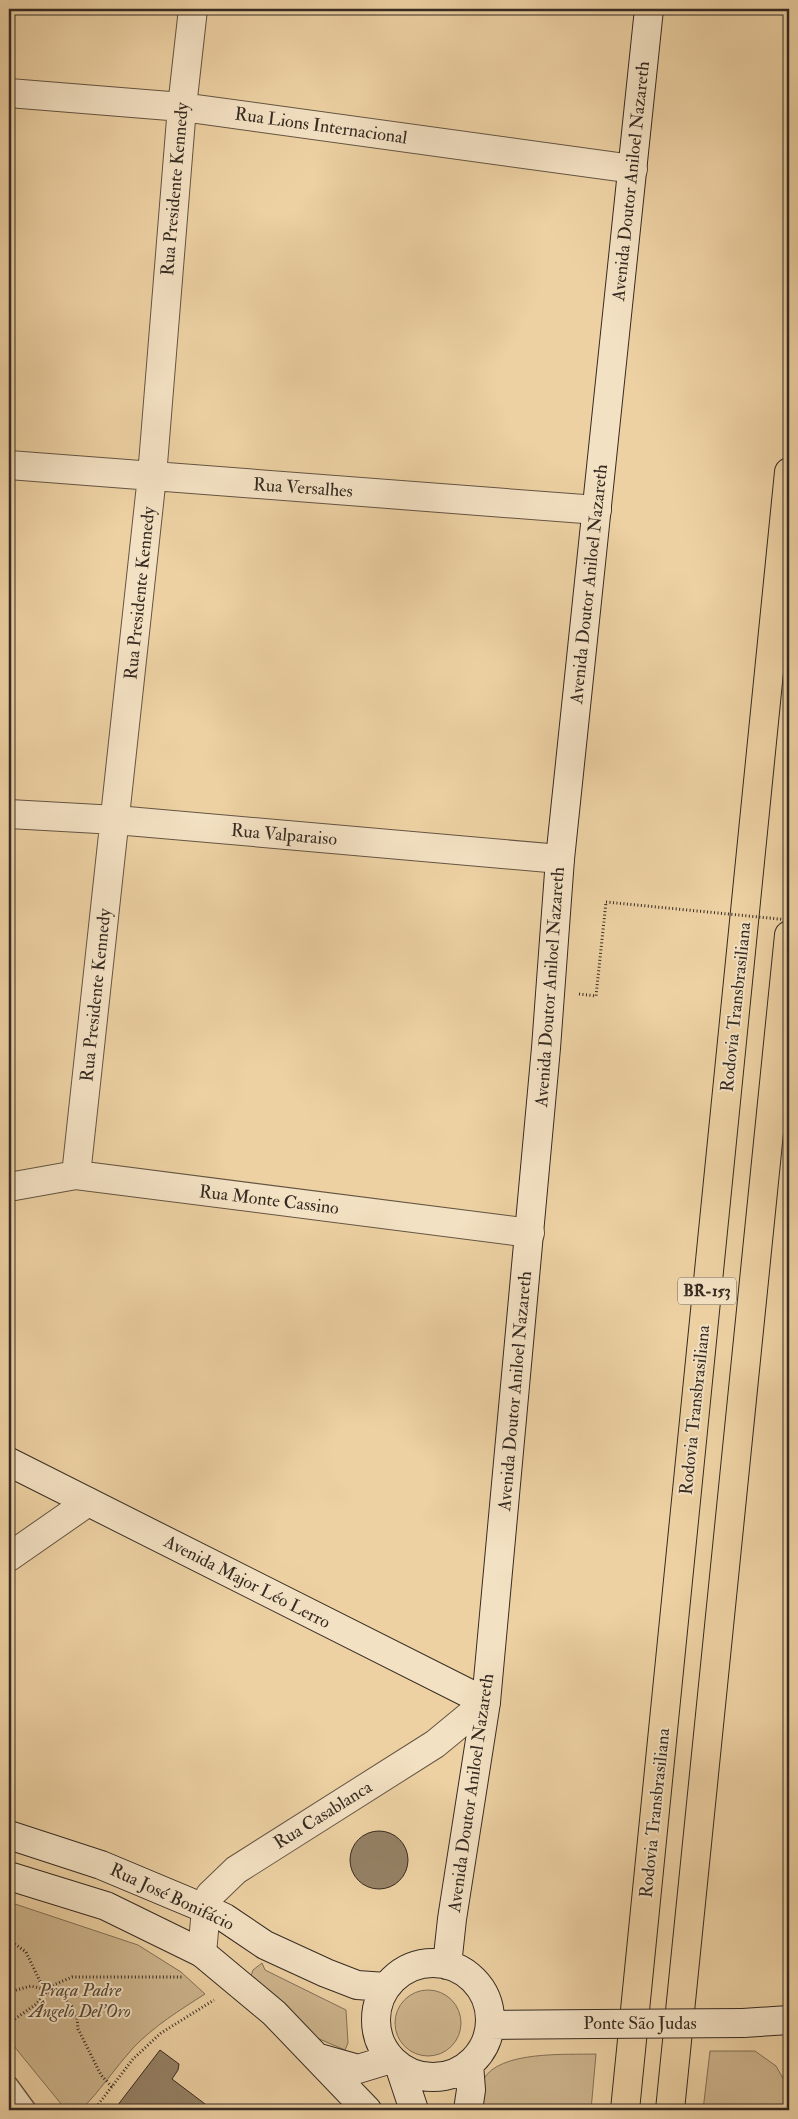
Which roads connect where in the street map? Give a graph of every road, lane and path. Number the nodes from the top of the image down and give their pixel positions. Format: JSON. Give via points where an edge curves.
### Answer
{"nodes":[{"id":1,"x":193,"y":9,"type":"edge"},
{"id":2,"x":649,"y":9,"type":"edge"},
{"id":3,"x":9,"y":93,"type":"edge"},
{"id":4,"x":182,"y":106,"type":"junction"},
{"id":5,"x":633,"y":169,"type":"junction"},
{"id":6,"x":9,"y":465,"type":"edge"},
{"id":7,"x":789,"y":472,"type":"edge"},
{"id":8,"x":152,"y":476,"type":"junction"},
{"id":9,"x":597,"y":510,"type":"junction"},
{"id":10,"x":9,"y":814,"type":"edge"},
{"id":11,"x":116,"y":820,"type":"junction"},
{"id":12,"x":560,"y":859,"type":"junction"},
{"id":13,"x":789,"y":920,"type":"edge"},
{"id":14,"x":789,"y":935,"type":"edge"},
{"id":15,"x":596,"y":996,"type":"dead end"},
{"id":16,"x":76,"y":1175,"type":"junction"},
{"id":17,"x":9,"y":1186,"type":"edge"},
{"id":18,"x":530,"y":1233,"type":"junction"},
{"id":19,"x":9,"y":1462,"type":"edge"},
{"id":20,"x":88,"y":1502,"type":"junction"},
{"id":21,"x":9,"y":1557,"type":"edge"},
{"id":22,"x":486,"y":1702,"type":"junction"},
{"id":23,"x":9,"y":1835,"type":"edge"},
{"id":24,"x":9,"y":1876,"type":"edge"},
{"id":25,"x":206,"y":1909,"type":"junction"},
{"id":26,"x":9,"y":1940,"type":"edge"},
{"id":27,"x":202,"y":1953,"type":"junction"},
{"id":28,"x":447,"y":1965,"type":"junction"},
{"id":29,"x":186,"y":1978,"type":"dead end"},
{"id":30,"x":386,"y":1987,"type":"junction"},
{"id":31,"x":44,"y":1989,"type":"junction"},
{"id":32,"x":9,"y":1992,"type":"edge"},
{"id":33,"x":46,"y":1994,"type":"junction"},
{"id":34,"x":221,"y":1995,"type":"dead end"},
{"id":35,"x":789,"y":2020,"type":"edge"},
{"id":36,"x":9,"y":2023,"type":"edge"},
{"id":37,"x":490,"y":2024,"type":"junction"},
{"id":38,"x":319,"y":2058,"type":"junction"},
{"id":39,"x":395,"y":2063,"type":"junction"},
{"id":40,"x":470,"y":2064,"type":"junction"},
{"id":41,"x":9,"y":2084,"type":"edge"},
{"id":42,"x":112,"y":2087,"type":"junction"},
{"id":43,"x":22,"y":2108,"type":"edge"},
{"id":44,"x":94,"y":2110,"type":"edge"},
{"id":45,"x":368,"y":2110,"type":"edge"},
{"id":46,"x":414,"y":2110,"type":"edge"},
{"id":47,"x":468,"y":2110,"type":"edge"},
{"id":48,"x":625,"y":2110,"type":"edge"},
{"id":49,"x":670,"y":2110,"type":"edge"}],
"edges":[{"from":1,"to":4,"type":"street","name":"Rua Presidente Kennedy"},
{"from":2,"to":5,"type":"street","name":"Avenida Doutor Aniloel Nazareth"},
{"from":3,"to":4,"type":"street","name":"Rua Lions Internacional"},
{"from":4,"to":5,"type":"street","name":"Rua Lions Internacional"},
{"from":4,"to":8,"type":"street","name":"Rua Presidente Kennedy"},
{"from":5,"to":9,"type":"street","name":"Avenida Doutor Aniloel Nazareth"},
{"from":6,"to":8,"type":"street","name":"Rua Versalhes"},
{"from":7,"to":48,"type":"highway","name":"Rodovia Transbrasiliana","number":"BR-153"},
{"from":8,"to":9,"type":"street","name":"Rua Versalhes"},
{"from":8,"to":11,"type":"street","name":"Rua Presidente Kennedy"},
{"from":9,"to":12,"type":"street","name":"Avenida Doutor Aniloel Nazareth"},
{"from":10,"to":11,"type":"street","name":"Rua Valparaiso"},
{"from":11,"to":12,"type":"street","name":"Rua Valparaiso"},
{"from":11,"to":16,"type":"street","name":"Rua Presidente Kennedy"},
{"from":12,"to":18,"type":"street","name":"Avenida Doutor Aniloel Nazareth"},
{"from":13,"to":15,"type":"path","bridge":true,"via":[[606,902]]},
{"from":14,"to":49,"type":"highway","number":"BR-153"},
{"from":16,"to":17,"type":"street","name":"Rua Monte Cassino"},
{"from":16,"to":18,"type":"street","name":"Rua Monte Cassino"},
{"from":18,"to":22,"type":"street","name":"Avenida Doutor Aniloel Nazareth"},
{"from":19,"to":20,"type":"street","name":"Avenida Major Léo Lerro"},
{"from":20,"to":21,"type":"street"},
{"from":20,"to":22,"type":"street","name":"Avenida Major Léo Lerro"},
{"from":22,"to":25,"type":"street","name":"Rua Casablanca","via":[[435,1744],[236,1870],[210,1895]]},
{"from":22,"to":28,"type":"street","name":"Avenida Doutor Aniloel Nazareth"},
{"from":23,"to":25,"type":"street","name":"Rua José Bonifácio","via":[[101,1865]]},
{"from":24,"to":27,"type":"street","name":"Rua José Bonifácio","via":[[106,1906]]},
{"from":25,"to":27,"type":"street","name":"Rua Casablanca"},
{"from":25,"to":30,"type":"street","name":"Rua José Bonifácio","via":[[265,1945],[326,1973],[357,1985]]},
{"from":26,"to":31,"type":"path","via":[[26,1952]]},
{"from":27,"to":38,"type":"street","name":"Rua José Bonifácio","via":[[274,2013]]},
{"from":28,"to":30,"type":"street","via":[[415,1965]]},
{"from":28,"to":37,"type":"street","via":[[471,1978],[480,1988],[488,2005]]},
{"from":29,"to":31,"type":"path","via":[[72,1978]]},
{"from":30,"to":39,"type":"street","via":[[377,2005],[375,2024],[380,2042]]},
{"from":31,"to":32,"type":"path","via":[[31,1986]]},
{"from":31,"to":33,"type":"path"},
{"from":33,"to":36,"type":"path"},
{"from":33,"to":42,"type":"path","via":[[58,1993],[71,2005],[77,2016],[78,2029],[101,2075]]},
{"from":34,"to":42,"type":"path","via":[[161,2033],[133,2059]]},
{"from":35,"to":37,"type":"street","name":"Ponte São Judas","bridge":true},
{"from":37,"to":40,"type":"street","via":[[486,2040]]},
{"from":38,"to":39,"type":"street","name":"Rua José Bonifácio","via":[[358,2069]]},
{"from":38,"to":45,"type":"street","name":"Rua José Bonifácio"},
{"from":39,"to":40,"type":"street","via":[[417,2075],[435,2077],[453,2074]]},
{"from":39,"to":46,"type":"street"},
{"from":40,"to":47,"type":"street"},
{"from":41,"to":43,"type":"lane"},
{"from":42,"to":44,"type":"path"}]}
